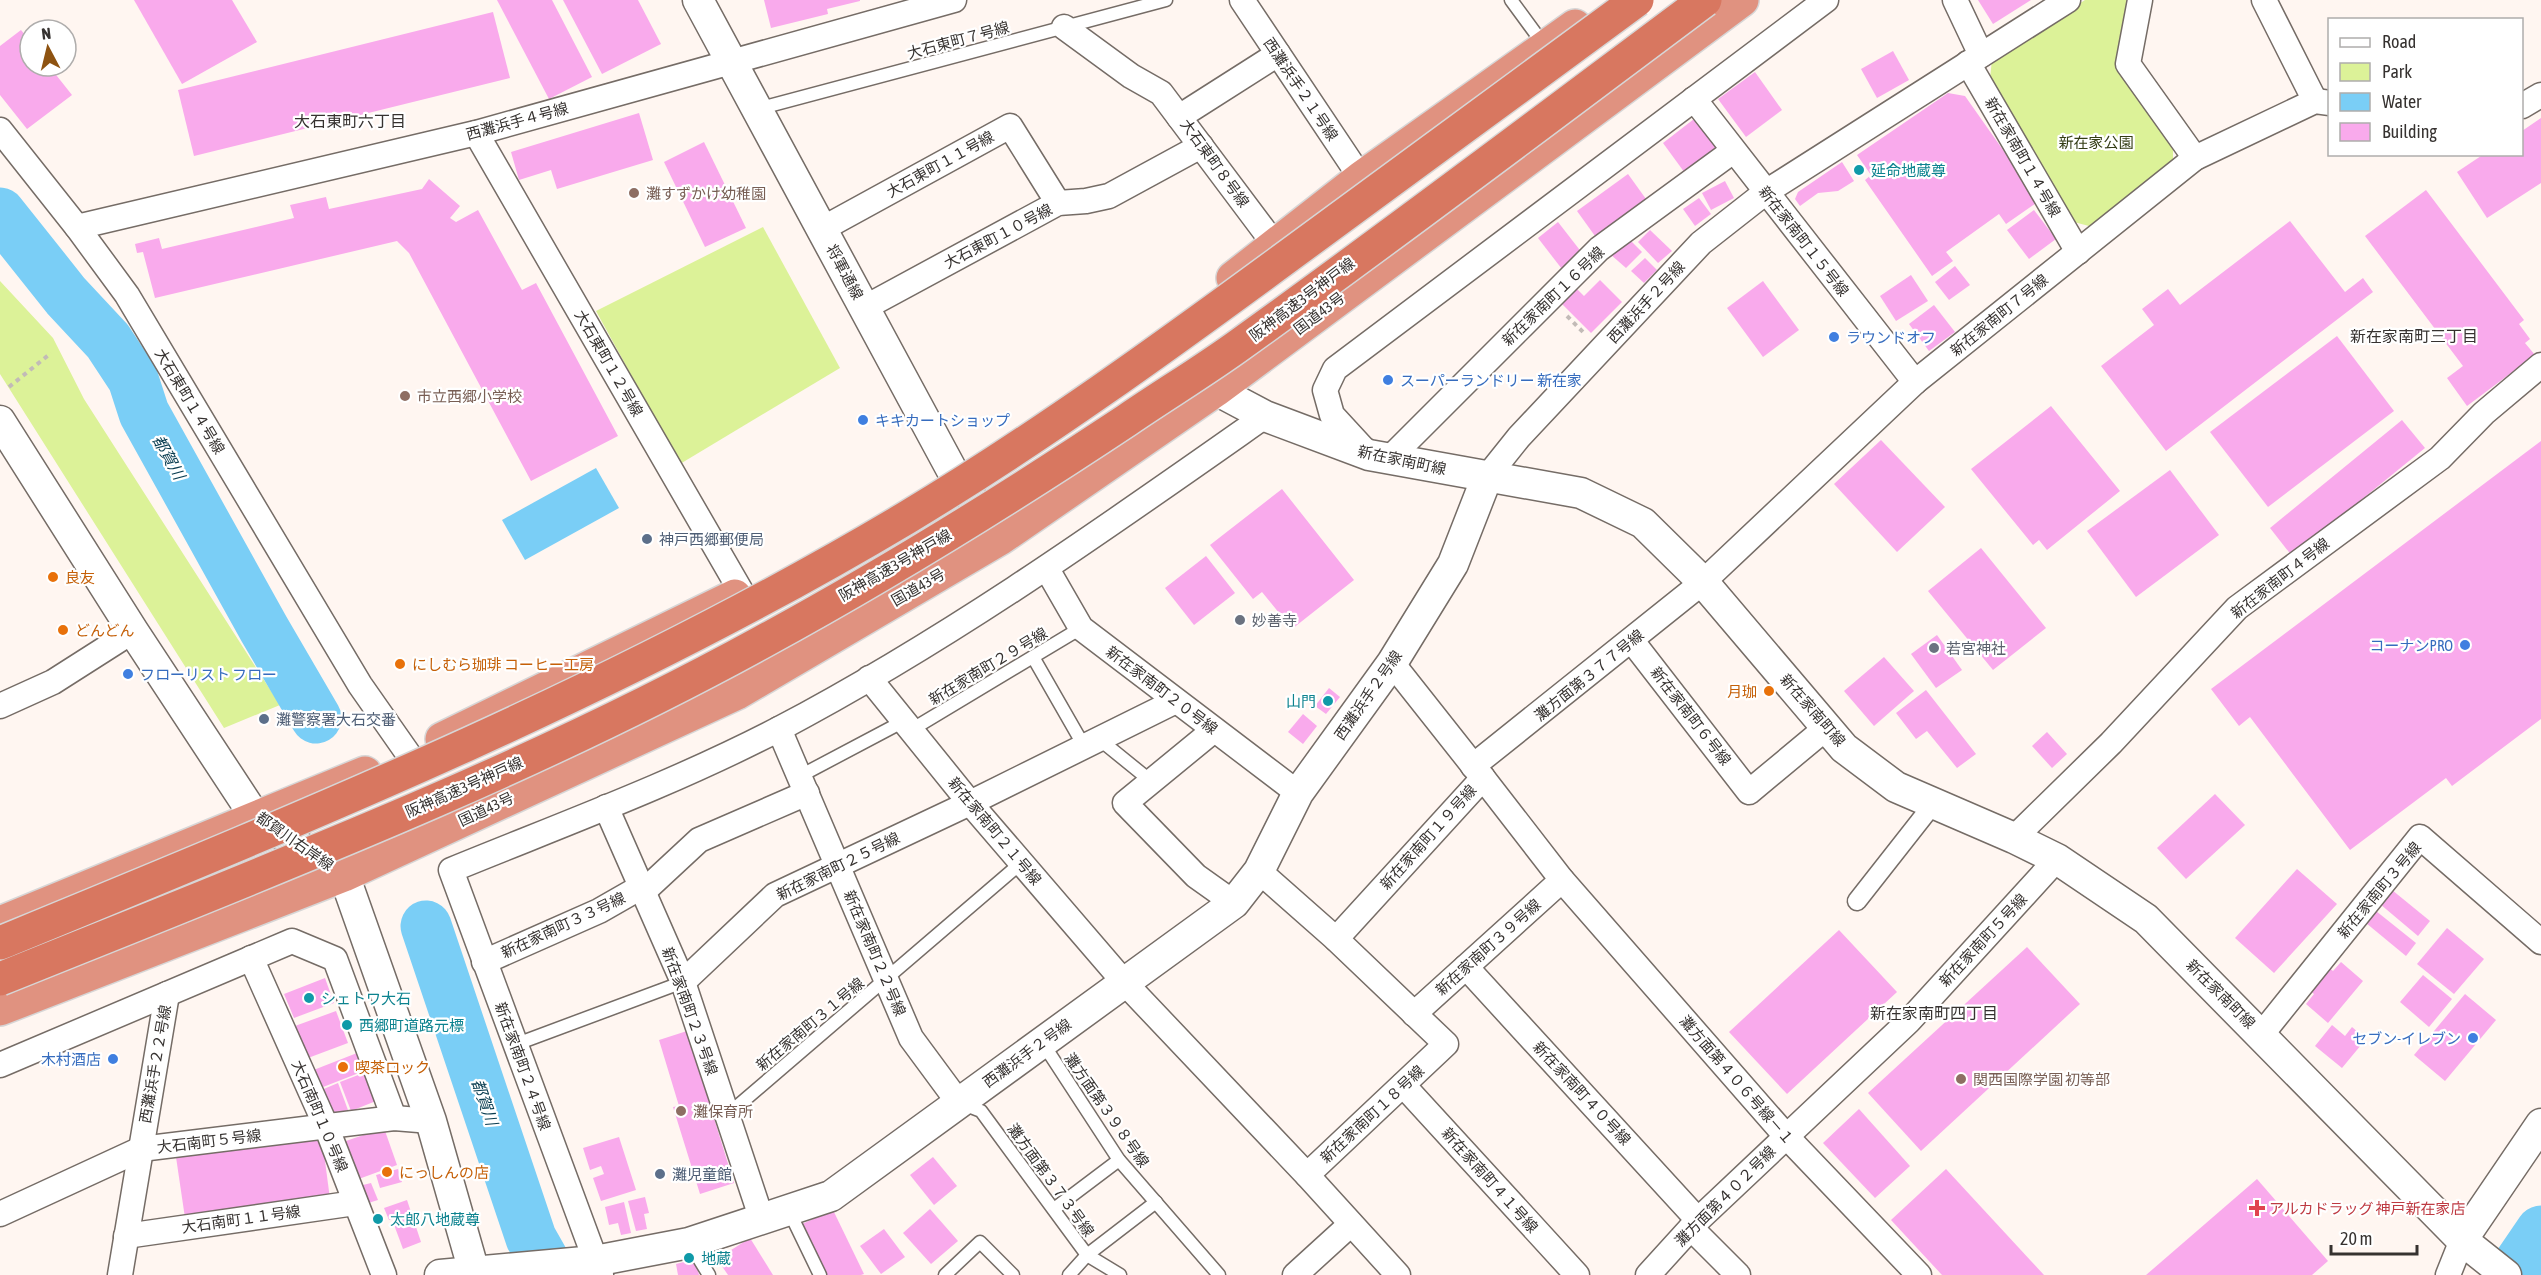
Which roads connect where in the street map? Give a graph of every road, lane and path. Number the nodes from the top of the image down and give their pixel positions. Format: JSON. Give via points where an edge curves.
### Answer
{"nodes":[{"id":1,"x":698,"y":0,"type":"edge"},
{"id":2,"x":954,"y":0,"type":"edge"},
{"id":3,"x":1166,"y":0,"type":"edge"},
{"id":4,"x":1242,"y":0,"type":"edge"},
{"id":5,"x":1511,"y":0,"type":"edge"},
{"id":6,"x":1612,"y":0,"type":"edge"},
{"id":7,"x":1637,"y":0,"type":"edge"},
{"id":8,"x":1705,"y":0,"type":"edge"},
{"id":9,"x":1742,"y":0,"type":"edge"},
{"id":10,"x":1826,"y":0,"type":"edge"},
{"id":11,"x":1955,"y":0,"type":"edge"},
{"id":12,"x":2068,"y":0,"type":"edge"},
{"id":13,"x":2140,"y":0,"type":"edge"},
{"id":14,"x":2264,"y":0,"type":"edge"},
{"id":15,"x":1065,"y":27,"type":"junction"},
{"id":16,"x":1546,"y":47,"type":"junction"},
{"id":17,"x":1278,"y":54,"type":"junction"},
{"id":18,"x":1975,"y":59,"type":"junction"},
{"id":19,"x":732,"y":62,"type":"junction"},
{"id":20,"x":2541,"y":95,"type":"edge"},
{"id":21,"x":1694,"y":99,"type":"junction"},
{"id":22,"x":2322,"y":102,"type":"edge"},
{"id":23,"x":2523,"y":105,"type":"edge"},
{"id":24,"x":758,"y":109,"type":"junction"},
{"id":25,"x":1179,"y":117,"type":"junction"},
{"id":26,"x":0,"y":130,"type":"edge"},
{"id":27,"x":476,"y":133,"type":"junction"},
{"id":28,"x":1201,"y":146,"type":"junction"},
{"id":29,"x":1733,"y":150,"type":"junction"},
{"id":30,"x":2195,"y":158,"type":"junction"},
{"id":31,"x":1360,"y":178,"type":"junction"},
{"id":32,"x":1766,"y":192,"type":"junction"},
{"id":33,"x":1059,"y":203,"type":"junction"},
{"id":34,"x":77,"y":227,"type":"junction"},
{"id":35,"x":822,"y":230,"type":"junction"},
{"id":36,"x":1275,"y":245,"type":"junction"},
{"id":37,"x":2078,"y":252,"type":"junction"},
{"id":38,"x":1550,"y":299,"type":"junction"},
{"id":39,"x":864,"y":308,"type":"junction"},
{"id":40,"x":1600,"y":350,"type":"junction"},
{"id":41,"x":51,"y":353,"type":"dead end"},
{"id":42,"x":2541,"y":365,"type":"edge"},
{"id":43,"x":1916,"y":382,"type":"junction"},
{"id":44,"x":9,"y":387,"type":"dead end"},
{"id":45,"x":1216,"y":390,"type":"junction"},
{"id":46,"x":1265,"y":416,"type":"junction"},
{"id":47,"x":0,"y":421,"type":"edge"},
{"id":48,"x":1379,"y":457,"type":"junction"},
{"id":49,"x":955,"y":476,"type":"junction"},
{"id":50,"x":1487,"y":477,"type":"junction"},
{"id":51,"x":1001,"y":538,"type":"junction"},
{"id":52,"x":1047,"y":569,"type":"junction"},
{"id":53,"x":1703,"y":582,"type":"junction"},
{"id":54,"x":742,"y":593,"type":"junction"},
{"id":55,"x":1081,"y":628,"type":"junction"},
{"id":56,"x":133,"y":631,"type":"junction"},
{"id":57,"x":1632,"y":640,"type":"junction"},
{"id":58,"x":1033,"y":657,"type":"junction"},
{"id":59,"x":1392,"y":663,"type":"junction"},
{"id":60,"x":869,"y":678,"type":"junction"},
{"id":61,"x":1176,"y":701,"type":"junction"},
{"id":62,"x":1,"y":704,"type":"edge"},
{"id":63,"x":907,"y":726,"type":"junction"},
{"id":64,"x":1826,"y":728,"type":"junction"},
{"id":65,"x":779,"y":729,"type":"junction"},
{"id":66,"x":1214,"y":730,"type":"junction"},
{"id":67,"x":1092,"y":742,"type":"junction"},
{"id":68,"x":409,"y":755,"type":"junction"},
{"id":69,"x":1478,"y":772,"type":"junction"},
{"id":70,"x":1152,"y":782,"type":"junction"},
{"id":71,"x":803,"y":784,"type":"junction"},
{"id":72,"x":1298,"y":794,"type":"junction"},
{"id":73,"x":970,"y":803,"type":"junction"},
{"id":74,"x":1934,"y":803,"type":"junction"},
{"id":75,"x":606,"y":807,"type":"junction"},
{"id":76,"x":256,"y":818,"type":"junction"},
{"id":77,"x":2014,"y":837,"type":"junction"},
{"id":78,"x":2057,"y":860,"type":"junction"},
{"id":79,"x":1021,"y":863,"type":"junction"},
{"id":80,"x":839,"y":866,"type":"junction"},
{"id":81,"x":1259,"y":871,"type":"junction"},
{"id":82,"x":344,"y":875,"type":"junction"},
{"id":83,"x":1562,"y":880,"type":"junction"},
{"id":84,"x":642,"y":890,"type":"junction"},
{"id":85,"x":1857,"y":901,"type":"dead end"},
{"id":86,"x":1234,"y":903,"type":"junction"},
{"id":87,"x":0,"y":923,"type":"edge"},
{"id":88,"x":1336,"y":939,"type":"junction"},
{"id":89,"x":2541,"y":942,"type":"edge"},
{"id":90,"x":0,"y":943,"type":"edge"},
{"id":91,"x":251,"y":958,"type":"junction"},
{"id":92,"x":484,"y":962,"type":"junction"},
{"id":93,"x":1466,"y":967,"type":"junction"},
{"id":94,"x":0,"y":979,"type":"edge"},
{"id":95,"x":886,"y":979,"type":"junction"},
{"id":96,"x":683,"y":982,"type":"junction"},
{"id":97,"x":1124,"y":982,"type":"junction"},
{"id":98,"x":167,"y":994,"type":"junction"},
{"id":99,"x":0,"y":1009,"type":"edge"},
{"id":100,"x":1414,"y":1014,"type":"junction"},
{"id":101,"x":1909,"y":1021,"type":"joint"},
{"id":102,"x":2261,"y":1035,"type":"junction"},
{"id":103,"x":1042,"y":1042,"type":"junction"},
{"id":104,"x":514,"y":1045,"type":"junction"},
{"id":105,"x":0,"y":1065,"type":"edge"},
{"id":106,"x":1403,"y":1085,"type":"junction"},
{"id":107,"x":959,"y":1103,"type":"junction"},
{"id":108,"x":727,"y":1114,"type":"junction"},
{"id":109,"x":394,"y":1118,"type":"junction"},
{"id":110,"x":431,"y":1121,"type":"junction"},
{"id":111,"x":2541,"y":1124,"type":"edge"},
{"id":112,"x":326,"y":1126,"type":"junction"},
{"id":113,"x":1786,"y":1136,"type":"junction"},
{"id":114,"x":141,"y":1149,"type":"junction"},
{"id":115,"x":1119,"y":1160,"type":"junction"},
{"id":116,"x":1306,"y":1175,"type":"junction"},
{"id":117,"x":1156,"y":1202,"type":"junction"},
{"id":118,"x":355,"y":1203,"type":"junction"},
{"id":119,"x":1054,"y":1209,"type":"junction"},
{"id":120,"x":0,"y":1214,"type":"edge"},
{"id":121,"x":776,"y":1216,"type":"junction"},
{"id":122,"x":1351,"y":1224,"type":"junction"},
{"id":123,"x":1694,"y":1224,"type":"junction"},
{"id":124,"x":126,"y":1236,"type":"junction"},
{"id":125,"x":2462,"y":1239,"type":"junction"},
{"id":126,"x":689,"y":1243,"type":"junction"},
{"id":127,"x":1087,"y":1255,"type":"junction"},
{"id":128,"x":592,"y":1266,"type":"edge"},
{"id":129,"x":484,"y":1272,"type":"edge"},
{"id":130,"x":120,"y":1275,"type":"edge"},
{"id":131,"x":384,"y":1275,"type":"edge"},
{"id":132,"x":440,"y":1275,"type":"edge"},
{"id":133,"x":709,"y":1275,"type":"edge"},
{"id":134,"x":820,"y":1275,"type":"edge"},
{"id":135,"x":945,"y":1275,"type":"edge"},
{"id":136,"x":1013,"y":1275,"type":"edge"},
{"id":137,"x":1069,"y":1275,"type":"edge"},
{"id":138,"x":1120,"y":1275,"type":"edge"},
{"id":139,"x":1219,"y":1275,"type":"edge"},
{"id":140,"x":1295,"y":1275,"type":"edge"},
{"id":141,"x":1398,"y":1275,"type":"edge"},
{"id":142,"x":1577,"y":1275,"type":"edge"},
{"id":143,"x":1648,"y":1275,"type":"edge"},
{"id":144,"x":1738,"y":1275,"type":"edge"},
{"id":145,"x":1919,"y":1275,"type":"edge"},
{"id":146,"x":2448,"y":1275,"type":"edge"},
{"id":147,"x":2505,"y":1275,"type":"edge"}],
"edges":[{"from":1,"to":19,"type":"street","name":"将軍通線"},
{"from":2,"to":19,"type":"street","name":"西灘浜手４号線"},
{"from":3,"to":15,"type":"lane","name":"大石東町７号線"},
{"from":4,"to":17,"type":"street","name":"西灘浜手２１号線"},
{"from":5,"to":16,"type":"lane"},
{"from":6,"to":16,"type":"highway"},
{"from":7,"to":90,"type":"highway","bridge":true,"via":[[1214,311],[1034,437],[906,518],[748,608],[448,755]]},
{"from":8,"to":94,"type":"highway","name":"阪神高速3号神戸線","bridge":true,"via":[[1240,344],[916,554],[751,648],[615,718],[461,790]]},
{"from":9,"to":45,"type":"highway","name":"国道43号"},
{"from":10,"to":21,"type":"street"},
{"from":11,"to":18,"type":"street","name":"新在家南町１４号線"},
{"from":12,"to":18,"type":"street","name":"西灘浜手２号線"},
{"from":13,"to":30,"type":"street","via":[[2128,64]]},
{"from":14,"to":22,"type":"street"},
{"from":15,"to":24,"type":"lane","name":"大石東町７号線"},
{"from":15,"to":25,"type":"street","via":[[1161,93]]},
{"from":16,"to":31,"type":"highway"},
{"from":17,"to":25,"type":"street","name":"大石東町８号線"},
{"from":17,"to":31,"type":"street","name":"西灘浜手２１号線"},
{"from":18,"to":32,"type":"street","name":"西灘浜手２号線"},
{"from":18,"to":37,"type":"street","name":"新在家南町１４号線"},
{"from":19,"to":24,"type":"street","name":"将軍通線"},
{"from":19,"to":27,"type":"street","name":"西灘浜手４号線"},
{"from":20,"to":23,"type":"street"},
{"from":21,"to":29,"type":"street","name":"新在家南町１５号線"},
{"from":21,"to":48,"type":"street","via":[[1335,369],[1325,390],[1332,415]]},
{"from":22,"to":30,"type":"street","name":"新在家南町７号線"},
{"from":24,"to":35,"type":"street","name":"将軍通線"},
{"from":25,"to":28,"type":"street","name":"大石東町８号線"},
{"from":26,"to":34,"type":"street","name":"大石東町１４号線"},
{"from":27,"to":34,"type":"street","name":"西灘浜手４号線"},
{"from":27,"to":54,"type":"street","name":"大石東町１２号線"},
{"from":28,"to":33,"type":"street","name":"大石東町１０号線","via":[[1109,196]]},
{"from":28,"to":36,"type":"street","name":"大石東町８号線"},
{"from":29,"to":32,"type":"street","name":"新在家南町１５号線"},
{"from":29,"to":38,"type":"street","name":"新在家南町１６号線","via":[[1599,249]]},
{"from":30,"to":37,"type":"street","name":"新在家南町７号線"},
{"from":31,"to":36,"type":"highway"},
{"from":32,"to":40,"type":"street","name":"西灘浜手２号線","via":[[1701,243]]},
{"from":32,"to":43,"type":"street","name":"新在家南町１５号線"},
{"from":33,"to":35,"type":"street","name":"大石東町１１号線","via":[[1010,126]]},
{"from":33,"to":39,"type":"street","name":"大石東町１０号線"},
{"from":34,"to":68,"type":"street","name":"大石東町１４号線","via":[[127,295],[360,685]]},
{"from":35,"to":39,"type":"street","name":"将軍通線"},
{"from":36,"to":49,"type":"highway"},
{"from":37,"to":43,"type":"street","name":"新在家南町７号線"},
{"from":38,"to":40,"type":"path"},
{"from":38,"to":48,"type":"street","name":"新在家南町１６号線"},
{"from":39,"to":49,"type":"street","name":"将軍通線"},
{"from":40,"to":50,"type":"street","name":"西灘浜手２号線"},
{"from":41,"to":44,"type":"path"},
{"from":42,"to":77,"type":"street","name":"新在家南町４号線","via":[[2484,413],[2440,458],[2237,608],[2110,743]]},
{"from":43,"to":53,"type":"street","name":"新在家南町７号線"},
{"from":45,"to":46,"type":"street","name":"新在家南町線"},
{"from":45,"to":51,"type":"highway","name":"国道43号"},
{"from":46,"to":48,"type":"street","name":"新在家南町線"},
{"from":46,"to":52,"type":"street"},
{"from":47,"to":56,"type":"street","name":"都賀川右岸線"},
{"from":48,"to":50,"type":"street","name":"新在家南町線"},
{"from":49,"to":51,"type":"street","name":"将軍通線"},
{"from":49,"to":54,"type":"highway"},
{"from":50,"to":53,"type":"street","name":"新在家南町線","via":[[1592,498],[1643,524]]},
{"from":50,"to":59,"type":"street","name":"西灘浜手２号線","via":[[1453,564]]},
{"from":51,"to":82,"type":"highway","name":"国道43号","via":[[737,693]]},
{"from":52,"to":55,"type":"street","name":"新在家南町２０号線"},
{"from":52,"to":60,"type":"street"},
{"from":53,"to":57,"type":"street","name":"灘方面第３７７号線"},
{"from":53,"to":64,"type":"street","name":"新在家南町線"},
{"from":54,"to":68,"type":"highway"},
{"from":55,"to":58,"type":"lane","name":"新在家南町２９号線"},
{"from":55,"to":61,"type":"street","name":"新在家南町２０号線"},
{"from":56,"to":62,"type":"street","via":[[53,682]]},
{"from":56,"to":76,"type":"street","name":"都賀川右岸線"},
{"from":57,"to":64,"type":"street","name":"新在家南町６号線","via":[[1749,792]]},
{"from":57,"to":69,"type":"street","name":"灘方面第３７７号線"},
{"from":58,"to":63,"type":"lane","name":"新在家南町２９号線"},
{"from":58,"to":67,"type":"lane"},
{"from":59,"to":69,"type":"street"},
{"from":59,"to":72,"type":"street","name":"西灘浜手２号線"},
{"from":60,"to":63,"type":"street","name":"新在家南町２１号線"},
{"from":60,"to":65,"type":"street"},
{"from":61,"to":66,"type":"street","name":"新在家南町２０号線"},
{"from":61,"to":67,"type":"street","name":"新在家南町２５号線"},
{"from":63,"to":71,"type":"lane","name":"新在家南町２９号線"},
{"from":63,"to":73,"type":"street","name":"新在家南町２１号線"},
{"from":64,"to":74,"type":"street","name":"新在家南町線","via":[[1844,748],[1896,787]]},
{"from":65,"to":71,"type":"street","name":"新在家南町２２号線"},
{"from":65,"to":75,"type":"street"},
{"from":66,"to":70,"type":"street"},
{"from":66,"to":72,"type":"street","name":"新在家南町２０号線"},
{"from":67,"to":70,"type":"lane"},
{"from":67,"to":73,"type":"street","name":"新在家南町２５号線"},
{"from":68,"to":76,"type":"highway"},
{"from":69,"to":83,"type":"street","name":"新在家南町１９号線"},
{"from":69,"to":88,"type":"street","name":"新在家南町１９号線"},
{"from":70,"to":86,"type":"street","via":[[1125,803],[1196,876]]},
{"from":71,"to":80,"type":"street","name":"新在家南町２２号線"},
{"from":71,"to":84,"type":"street","name":"新在家南町３３号線","via":[[699,840]]},
{"from":72,"to":81,"type":"street","name":"西灘浜手２号線"},
{"from":73,"to":79,"type":"street","name":"新在家南町２１号線"},
{"from":73,"to":80,"type":"street","name":"新在家南町２５号線"},
{"from":74,"to":77,"type":"street","name":"新在家南町線"},
{"from":74,"to":85,"type":"street"},
{"from":75,"to":84,"type":"street","name":"新在家南町２３号線"},
{"from":75,"to":92,"type":"street","name":"新在家南町２４号線","via":[[451,870]]},
{"from":76,"to":82,"type":"street","name":"都賀川右岸線"},
{"from":76,"to":87,"type":"highway"},
{"from":77,"to":78,"type":"street","name":"新在家南町線"},
{"from":78,"to":101,"type":"street","name":"新在家南町５号線"},
{"from":78,"to":102,"type":"street","name":"新在家南町線","via":[[2146,919]]},
{"from":79,"to":95,"type":"lane","name":"新在家南町３１号線"},
{"from":79,"to":97,"type":"street","name":"新在家南町２１号線"},
{"from":80,"to":95,"type":"street","name":"新在家南町２２号線"},
{"from":80,"to":96,"type":"street","name":"新在家南町２５号線","via":[[776,895]]},
{"from":81,"to":86,"type":"street","name":"西灘浜手２号線"},
{"from":81,"to":88,"type":"street","name":"新在家南町１８号線"},
{"from":82,"to":99,"type":"highway","name":"国道43号"},
{"from":82,"to":110,"type":"street","name":"都賀川右岸線"},
{"from":83,"to":93,"type":"street","name":"新在家南町３９号線"},
{"from":83,"to":113,"type":"street","name":"灘方面第４０６号線－１"},
{"from":84,"to":92,"type":"street","name":"新在家南町３３号線"},
{"from":84,"to":96,"type":"street","name":"新在家南町２３号線"},
{"from":86,"to":97,"type":"street","name":"西灘浜手２号線"},
{"from":88,"to":100,"type":"street","name":"新在家南町１８号線"},
{"from":89,"to":102,"type":"street","name":"新在家南町３号線","via":[[2420,837]]},
{"from":91,"to":98,"type":"street"},
{"from":91,"to":109,"type":"street","via":[[292,941],[335,959]]},
{"from":91,"to":112,"type":"street","name":"大石南町１０号線"},
{"from":92,"to":104,"type":"street","name":"新在家南町２４号線"},
{"from":93,"to":100,"type":"street","name":"新在家南町３９号線"},
{"from":93,"to":123,"type":"street","name":"新在家南町４０号線"},
{"from":95,"to":107,"type":"street","name":"新在家南町２２号線","via":[[911,1038]]},
{"from":95,"to":108,"type":"lane","name":"新在家南町３１号線"},
{"from":96,"to":104,"type":"lane","name":"新在家南町２５号線"},
{"from":96,"to":108,"type":"street","name":"新在家南町２３号線"},
{"from":97,"to":103,"type":"street","name":"西灘浜手２号線"},
{"from":97,"to":116,"type":"street","name":"新在家南町１８号線"},
{"from":98,"to":105,"type":"street"},
{"from":98,"to":114,"type":"street","name":"西灘浜手２２号線"},
{"from":100,"to":106,"type":"street","name":"新在家南町１８号線","via":[[1446,1044]]},
{"from":101,"to":113,"type":"street","name":"灘方面第４０２号線"},
{"from":102,"to":125,"type":"street","name":"新在家南町線"},
{"from":103,"to":107,"type":"street","name":"西灘浜手２号線"},
{"from":103,"to":115,"type":"lane","name":"灘方面第３９８号線"},
{"from":104,"to":128,"type":"street","name":"新在家南町２４号線"},
{"from":106,"to":116,"type":"street","name":"新在家南町１８号線"},
{"from":106,"to":142,"type":"street","name":"新在家南町４１号線"},
{"from":107,"to":119,"type":"lane","name":"灘方面第３７３号線","via":[[981,1111]]},
{"from":107,"to":121,"type":"street","name":"西灘浜手２号線","via":[[831,1196]]},
{"from":108,"to":121,"type":"street","name":"新在家南町２３号線"},
{"from":109,"to":110,"type":"street","name":"大石南町５号線"},
{"from":109,"to":112,"type":"street","name":"大石南町５号線"},
{"from":110,"to":129,"type":"street","name":"都賀川右岸線"},
{"from":111,"to":125,"type":"street"},
{"from":112,"to":114,"type":"street","name":"大石南町５号線"},
{"from":112,"to":118,"type":"street","name":"大石南町１０号線"},
{"from":113,"to":123,"type":"street","name":"灘方面第４０２号線"},
{"from":113,"to":145,"type":"street","name":"灘方面第４０６号線－１"},
{"from":114,"to":120,"type":"street","name":"大石南町５号線"},
{"from":114,"to":124,"type":"street","name":"西灘浜手２２号線"},
{"from":115,"to":117,"type":"lane","name":"灘方面第３９８号線"},
{"from":115,"to":119,"type":"lane"},
{"from":116,"to":122,"type":"street"},
{"from":117,"to":127,"type":"lane"},
{"from":117,"to":139,"type":"lane","name":"灘方面第３９８号線"},
{"from":118,"to":124,"type":"street","name":"大石南町１１号線"},
{"from":118,"to":131,"type":"street","name":"大石南町１０号線"},
{"from":119,"to":127,"type":"lane","name":"灘方面第３７３号線"},
{"from":121,"to":126,"type":"street","name":"西灘浜手２号線"},
{"from":121,"to":134,"type":"lane"},
{"from":122,"to":140,"type":"street"},
{"from":122,"to":141,"type":"street"},
{"from":123,"to":143,"type":"street","name":"灘方面第４０２号線"},
{"from":123,"to":144,"type":"street","name":"新在家南町４０号線"},
{"from":124,"to":130,"type":"street","name":"西灘浜手２２号線"},
{"from":125,"to":146,"type":"street"},
{"from":125,"to":147,"type":"street","name":"新在家南町線"},
{"from":126,"to":128,"type":"street","name":"西灘浜手２号線"},
{"from":126,"to":133,"type":"lane"},
{"from":127,"to":137,"type":"lane"},
{"from":127,"to":138,"type":"lane","name":"灘方面第３７３号線"},
{"from":128,"to":129,"type":"street","name":"西灘浜手２号線"},
{"from":129,"to":132,"type":"street","name":"西灘浜手２号線"},
{"from":135,"to":136,"type":"lane","via":[[980,1242]]}]}
